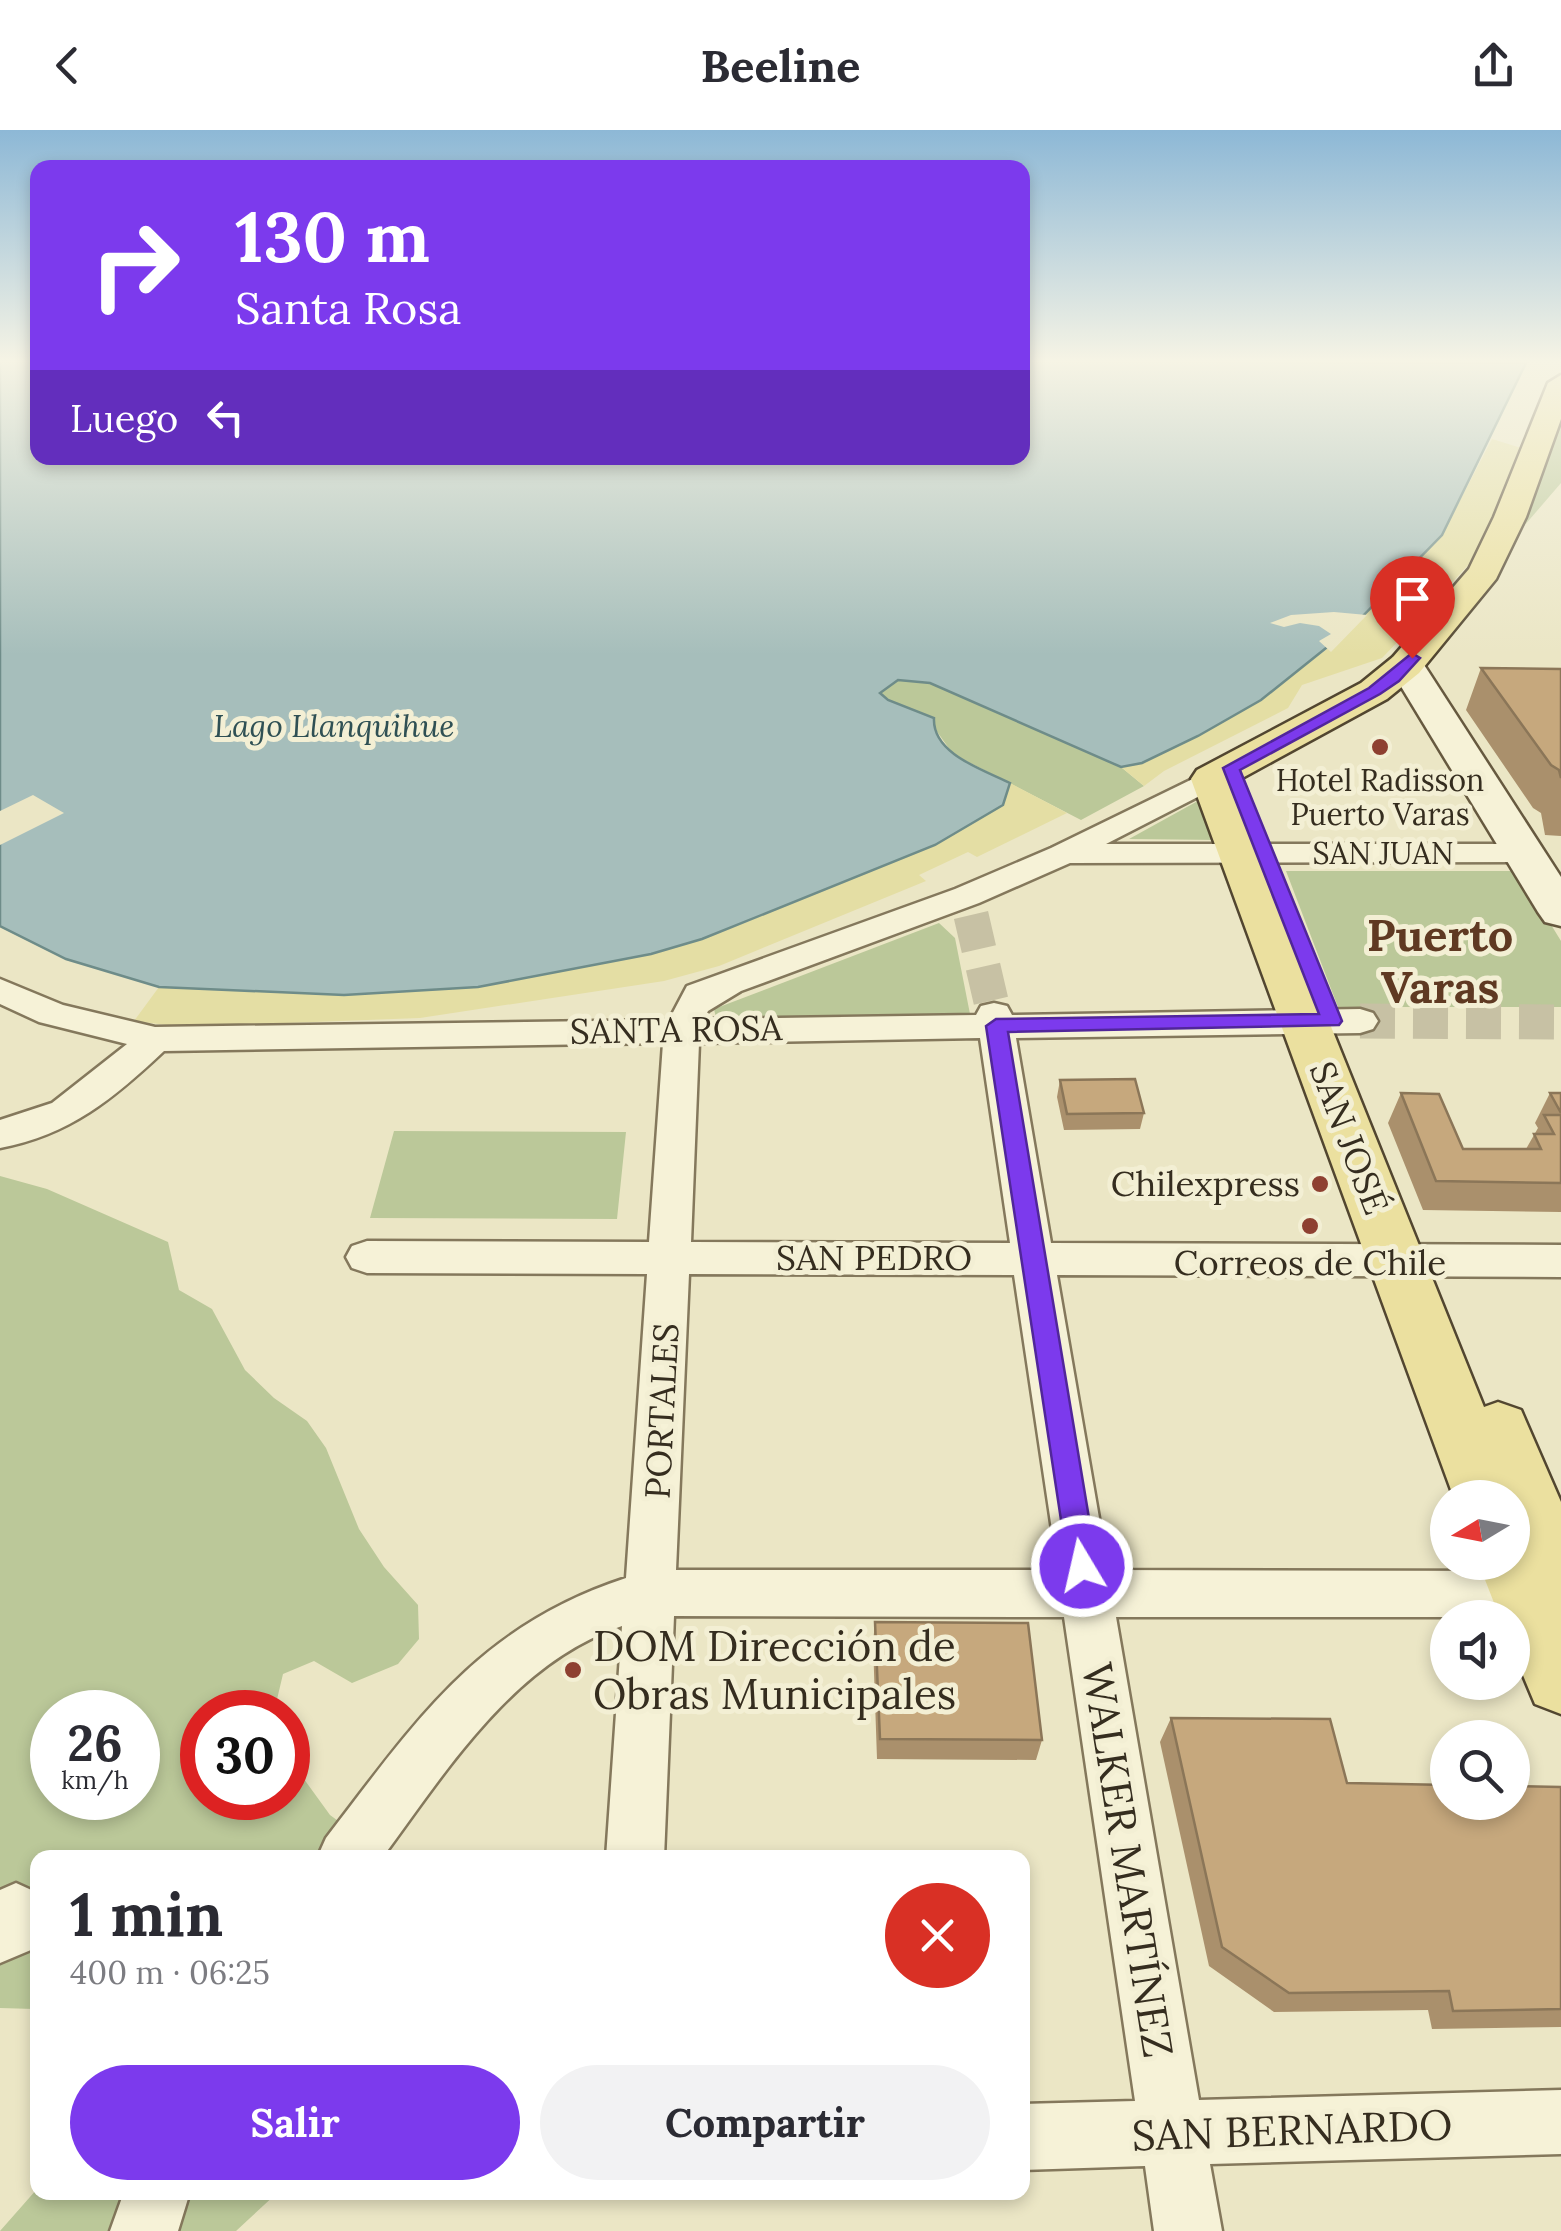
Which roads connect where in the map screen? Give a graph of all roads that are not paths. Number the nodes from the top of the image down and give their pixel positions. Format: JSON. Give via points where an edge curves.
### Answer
{"nodes":[{"id":1,"x":1532,"y":459,"type":"edge"},
{"id":2,"x":1406,"y":665,"type":"junction"},
{"id":3,"x":1221,"y":774,"type":"junction"},
{"id":4,"x":1062,"y":854,"type":"junction"},
{"id":5,"x":1253,"y":854,"type":"junction"},
{"id":6,"x":1524,"y":854,"type":"junction"},
{"id":7,"x":1561,"y":912,"type":"edge"},
{"id":8,"x":726,"y":987,"type":"junction"},
{"id":9,"x":0,"y":990,"type":"edge"},
{"id":10,"x":995,"y":1020,"type":"junction"},
{"id":11,"x":1332,"y":1021,"type":"junction"},
{"id":12,"x":682,"y":1030,"type":"junction"},
{"id":13,"x":490,"y":1032,"type":"junction"},
{"id":14,"x":154,"y":1039,"type":"junction"},
{"id":15,"x":0,"y":1134,"type":"edge"},
{"id":16,"x":367,"y":1257,"type":"dead end"},
{"id":17,"x":1034,"y":1258,"type":"junction"},
{"id":18,"x":670,"y":1259,"type":"junction"},
{"id":19,"x":1412,"y":1259,"type":"junction"},
{"id":20,"x":1561,"y":1260,"type":"edge"},
{"id":21,"x":1481,"y":1480,"type":"edge"},
{"id":22,"x":1540,"y":1584,"type":"edge"},
{"id":23,"x":651,"y":1594,"type":"junction"},
{"id":24,"x":1086,"y":1595,"type":"junction"},
{"id":25,"x":1561,"y":1678,"type":"edge"},
{"id":26,"x":352,"y":1850,"type":"edge"},
{"id":27,"x":635,"y":1850,"type":"edge"},
{"id":28,"x":1561,"y":2122,"type":"edge"},
{"id":29,"x":1172,"y":2134,"type":"junction"},
{"id":30,"x":1030,"y":2137,"type":"edge"},
{"id":31,"x":154,"y":2200,"type":"edge"},
{"id":32,"x":144,"y":2231,"type":"edge"},
{"id":33,"x":1188,"y":2231,"type":"edge"}],
"edges":[{"from":1,"to":2,"type":"main road","via":[[1484,572]]},
{"from":2,"to":3,"type":"main road","via":[[1374,691]]},
{"from":2,"to":6,"type":"main road"},
{"from":3,"to":4,"type":"street"},
{"from":3,"to":5,"type":"main road","name":"SAN JOSÉ"},
{"from":4,"to":5,"type":"street","name":"SAN JUAN"},
{"from":4,"to":8,"type":"street","via":[[969,905]]},
{"from":5,"to":6,"type":"street","name":"SAN JUAN"},
{"from":5,"to":11,"type":"main road","name":"SAN JOSÉ"},
{"from":6,"to":7,"type":"main road"},
{"from":8,"to":12,"type":"street","via":[[693,1004]]},
{"from":8,"to":13,"type":"street"},
{"from":9,"to":14,"type":"street","name":"SANTA ROSA","via":[[52,1014]]},
{"from":10,"to":11,"type":"street","name":"SANTA ROSA"},
{"from":10,"to":12,"type":"street","name":"SANTA ROSA"},
{"from":10,"to":17,"type":"street","name":"WALKER MARTÍNEZ"},
{"from":11,"to":19,"type":"main road","name":"SAN JOSÉ"},
{"from":12,"to":13,"type":"street","name":"SANTA ROSA"},
{"from":12,"to":18,"type":"street","name":"PORTALES"},
{"from":13,"to":14,"type":"street","name":"SANTA ROSA"},
{"from":14,"to":15,"type":"street","via":[[79,1107],[48,1123]]},
{"from":16,"to":18,"type":"street","name":"SAN PEDRO"},
{"from":17,"to":18,"type":"street","name":"SAN PEDRO"},
{"from":17,"to":19,"type":"street","name":"SAN PEDRO"},
{"from":17,"to":24,"type":"street","name":"WALKER MARTÍNEZ"},
{"from":18,"to":23,"type":"street","name":"PORTALES"},
{"from":19,"to":20,"type":"street","name":"SAN PEDRO"},
{"from":19,"to":21,"type":"main road","name":"SAN JOSÉ"},
{"from":19,"to":22,"type":"main road","name":"SAN JOSÉ"},
{"from":22,"to":24,"type":"street"},
{"from":22,"to":25,"type":"main road","name":"SAN JOSÉ"},
{"from":23,"to":24,"type":"street"},
{"from":23,"to":26,"type":"street","via":[[556,1629],[492,1676]]},
{"from":23,"to":27,"type":"street","name":"PORTALES"},
{"from":24,"to":29,"type":"street","name":"WALKER MARTÍNEZ"},
{"from":28,"to":29,"type":"street","name":"SAN BERNARDO"},
{"from":29,"to":30,"type":"street","name":"SAN BERNARDO"},
{"from":29,"to":33,"type":"street","name":"WALKER MARTÍNEZ"},
{"from":31,"to":32,"type":"street"}]}
